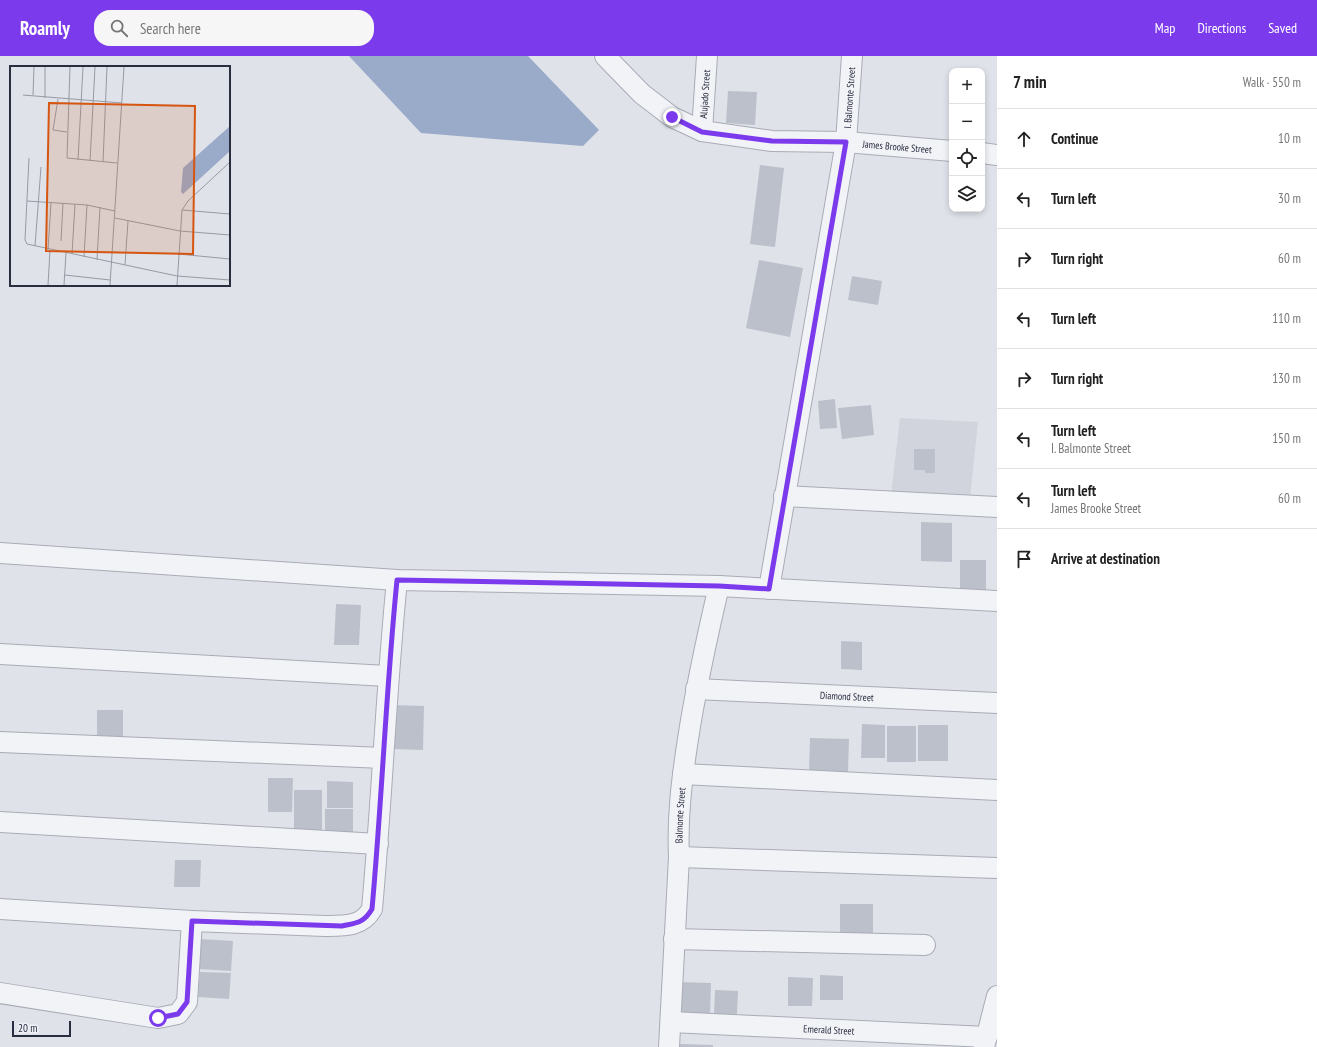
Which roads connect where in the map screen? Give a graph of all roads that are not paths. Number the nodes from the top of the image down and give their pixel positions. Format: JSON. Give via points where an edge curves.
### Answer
{"nodes":[{"id":1,"x":605,"y":56,"type":"edge"},
{"id":2,"x":707,"y":56,"type":"edge"},
{"id":3,"x":852,"y":56,"type":"edge"},
{"id":4,"x":702,"y":132,"type":"junction"},
{"id":5,"x":846,"y":142,"type":"junction"},
{"id":6,"x":949,"y":151,"type":"edge"},
{"id":7,"x":985,"y":153,"type":"edge"},
{"id":8,"x":997,"y":155,"type":"edge"},
{"id":9,"x":784,"y":496,"type":"junction"},
{"id":10,"x":997,"y":507,"type":"edge"},
{"id":11,"x":0,"y":553,"type":"edge"},
{"id":12,"x":397,"y":580,"type":"junction"},
{"id":13,"x":719,"y":586,"type":"junction"},
{"id":14,"x":769,"y":589,"type":"junction"},
{"id":15,"x":997,"y":601,"type":"edge"},
{"id":16,"x":0,"y":654,"type":"edge"},
{"id":17,"x":387,"y":676,"type":"junction"},
{"id":18,"x":696,"y":689,"type":"junction"},
{"id":19,"x":997,"y":703,"type":"edge"},
{"id":20,"x":0,"y":742,"type":"edge"},
{"id":21,"x":383,"y":758,"type":"junction"},
{"id":22,"x":683,"y":774,"type":"junction"},
{"id":23,"x":997,"y":790,"type":"edge"},
{"id":24,"x":0,"y":822,"type":"edge"},
{"id":25,"x":378,"y":844,"type":"junction"},
{"id":26,"x":679,"y":857,"type":"junction"},
{"id":27,"x":997,"y":868,"type":"edge"},
{"id":28,"x":0,"y":909,"type":"edge"},
{"id":29,"x":192,"y":921,"type":"junction"},
{"id":30,"x":674,"y":939,"type":"junction"},
{"id":31,"x":925,"y":945,"type":"dead end"},
{"id":32,"x":0,"y":992,"type":"edge"},
{"id":33,"x":997,"y":996,"type":"edge"},
{"id":34,"x":995,"y":1019,"type":"edge"},
{"id":35,"x":671,"y":1022,"type":"junction"},
{"id":36,"x":986,"y":1042,"type":"edge"},
{"id":37,"x":669,"y":1047,"type":"edge"}],
"edges":[{"from":1,"to":4,"type":"street","name":"James Brooke Street","via":[[642,94],[672,117]]},
{"from":2,"to":4,"type":"street","name":"Alujado Street"},
{"from":3,"to":5,"type":"street","name":"I. Balmonte Street"},
{"from":4,"to":5,"type":"street","name":"James Brooke Street","via":[[772,141]]},
{"from":5,"to":6,"type":"street","name":"James Brooke Street"},
{"from":5,"to":9,"type":"street","name":"I. Balmonte Street"},
{"from":7,"to":8,"type":"street"},
{"from":9,"to":10,"type":"street"},
{"from":9,"to":14,"type":"street","name":"I. Balmonte Street"},
{"from":11,"to":12,"type":"street"},
{"from":12,"to":13,"type":"street"},
{"from":12,"to":17,"type":"street"},
{"from":13,"to":14,"type":"street"},
{"from":13,"to":18,"type":"street","name":"Balmonte Street"},
{"from":14,"to":15,"type":"street"},
{"from":16,"to":17,"type":"street"},
{"from":17,"to":21,"type":"street"},
{"from":18,"to":19,"type":"street","name":"Diamond Street"},
{"from":18,"to":22,"type":"street","name":"Balmonte Street"},
{"from":20,"to":21,"type":"street"},
{"from":21,"to":25,"type":"street"},
{"from":22,"to":23,"type":"street"},
{"from":22,"to":26,"type":"street","name":"Balmonte Street","via":[[678,829]]},
{"from":24,"to":25,"type":"street"},
{"from":25,"to":29,"type":"street","via":[[372,909],[367,918],[357,923],[325,926]]},
{"from":26,"to":27,"type":"street"},
{"from":26,"to":30,"type":"street","name":"Balmonte Street"},
{"from":28,"to":29,"type":"street"},
{"from":29,"to":32,"type":"street","via":[[187,1002],[178,1014],[158,1018]]},
{"from":30,"to":31,"type":"street"},
{"from":30,"to":35,"type":"street","name":"Balmonte Street"},
{"from":33,"to":34,"type":"street"},
{"from":34,"to":36,"type":"street"},
{"from":35,"to":36,"type":"street","name":"Emerald Street"},
{"from":35,"to":37,"type":"street","name":"Balmonte Street"}]}
